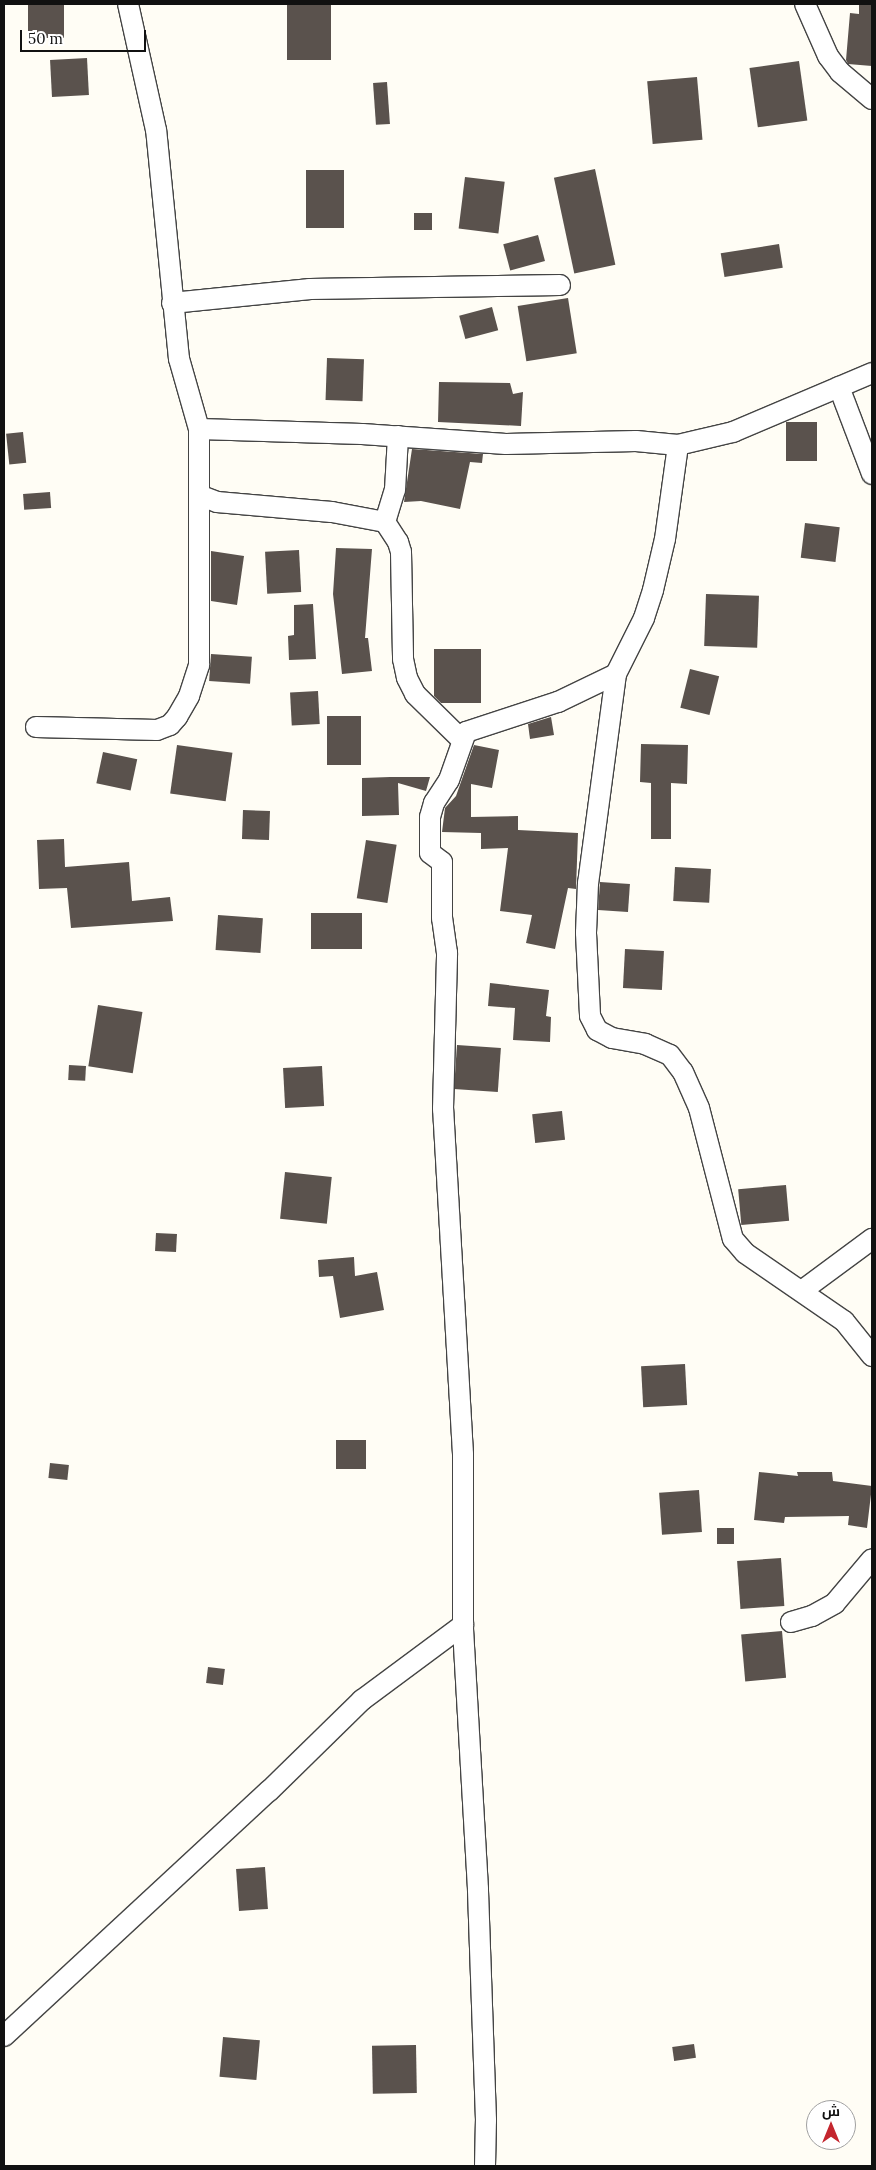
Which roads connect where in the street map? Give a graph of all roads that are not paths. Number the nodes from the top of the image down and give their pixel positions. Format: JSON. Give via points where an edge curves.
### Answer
{"nodes":[{"id":1,"x":128,"y":4,"type":"edge"},
{"id":2,"x":805,"y":4,"type":"edge"},
{"id":3,"x":872,"y":98,"type":"edge"},
{"id":4,"x":560,"y":285,"type":"dead end"},
{"id":5,"x":172,"y":303,"type":"junction"},
{"id":6,"x":872,"y":373,"type":"edge"},
{"id":7,"x":839,"y":387,"type":"junction"},
{"id":8,"x":200,"y":429,"type":"junction"},
{"id":9,"x":398,"y":436,"type":"junction"},
{"id":10,"x":678,"y":445,"type":"junction"},
{"id":11,"x":872,"y":474,"type":"edge"},
{"id":12,"x":199,"y":495,"type":"junction"},
{"id":13,"x":384,"y":522,"type":"junction"},
{"id":14,"x":616,"y":674,"type":"junction"},
{"id":15,"x":36,"y":727,"type":"dead end"},
{"id":16,"x":461,"y":739,"type":"junction"},
{"id":17,"x":872,"y":1239,"type":"edge"},
{"id":18,"x":803,"y":1290,"type":"junction"},
{"id":19,"x":872,"y":1356,"type":"edge"},
{"id":20,"x":872,"y":1559,"type":"edge"},
{"id":21,"x":791,"y":1622,"type":"dead end"},
{"id":22,"x":463,"y":1625,"type":"junction"},
{"id":23,"x":4,"y":2036,"type":"edge"},
{"id":24,"x":485,"y":2166,"type":"edge"}],
"edges":[{"from":1,"to":5,"type":"street","via":[[156,130]]},
{"from":2,"to":3,"type":"street","via":[[828,56],[840,72]]},
{"from":4,"to":5,"type":"street","via":[[310,289]]},
{"from":5,"to":8,"type":"street","via":[[181,370]]},
{"from":6,"to":7,"type":"street"},
{"from":7,"to":10,"type":"street","via":[[733,432]]},
{"from":7,"to":11,"type":"street"},
{"from":8,"to":9,"type":"street"},
{"from":8,"to":12,"type":"street"},
{"from":9,"to":10,"type":"street","via":[[506,444],[636,441]]},
{"from":9,"to":13,"type":"street","via":[[394,490]]},
{"from":10,"to":14,"type":"street","via":[[665,538],[653,590],[644,618]]},
{"from":12,"to":13,"type":"street","via":[[217,502],[332,512]]},
{"from":12,"to":15,"type":"street","via":[[199,665],[190,696],[177,717],[170,725],[157,730]]},
{"from":13,"to":16,"type":"street","via":[[401,552],[403,659],[407,678],[415,694]]},
{"from":14,"to":16,"type":"street","via":[[558,702],[480,726],[466,732]]},
{"from":14,"to":18,"type":"street","via":[[588,883],[586,933],[590,1016],[597,1030],[612,1038],[645,1044],[670,1056],[683,1072],[699,1108],[733,1239],[745,1253]]},
{"from":16,"to":22,"type":"street","via":[[449,780],[432,810],[430,853],[442,862],[442,918],[447,953],[442,1109],[463,1454]]},
{"from":17,"to":18,"type":"street"},
{"from":18,"to":19,"type":"street","via":[[844,1321]]},
{"from":20,"to":21,"type":"street","via":[[835,1603],[812,1616]]},
{"from":22,"to":23,"type":"street","via":[[362,1700],[269,1791]]},
{"from":22,"to":24,"type":"street","via":[[478,1890]]}]}
